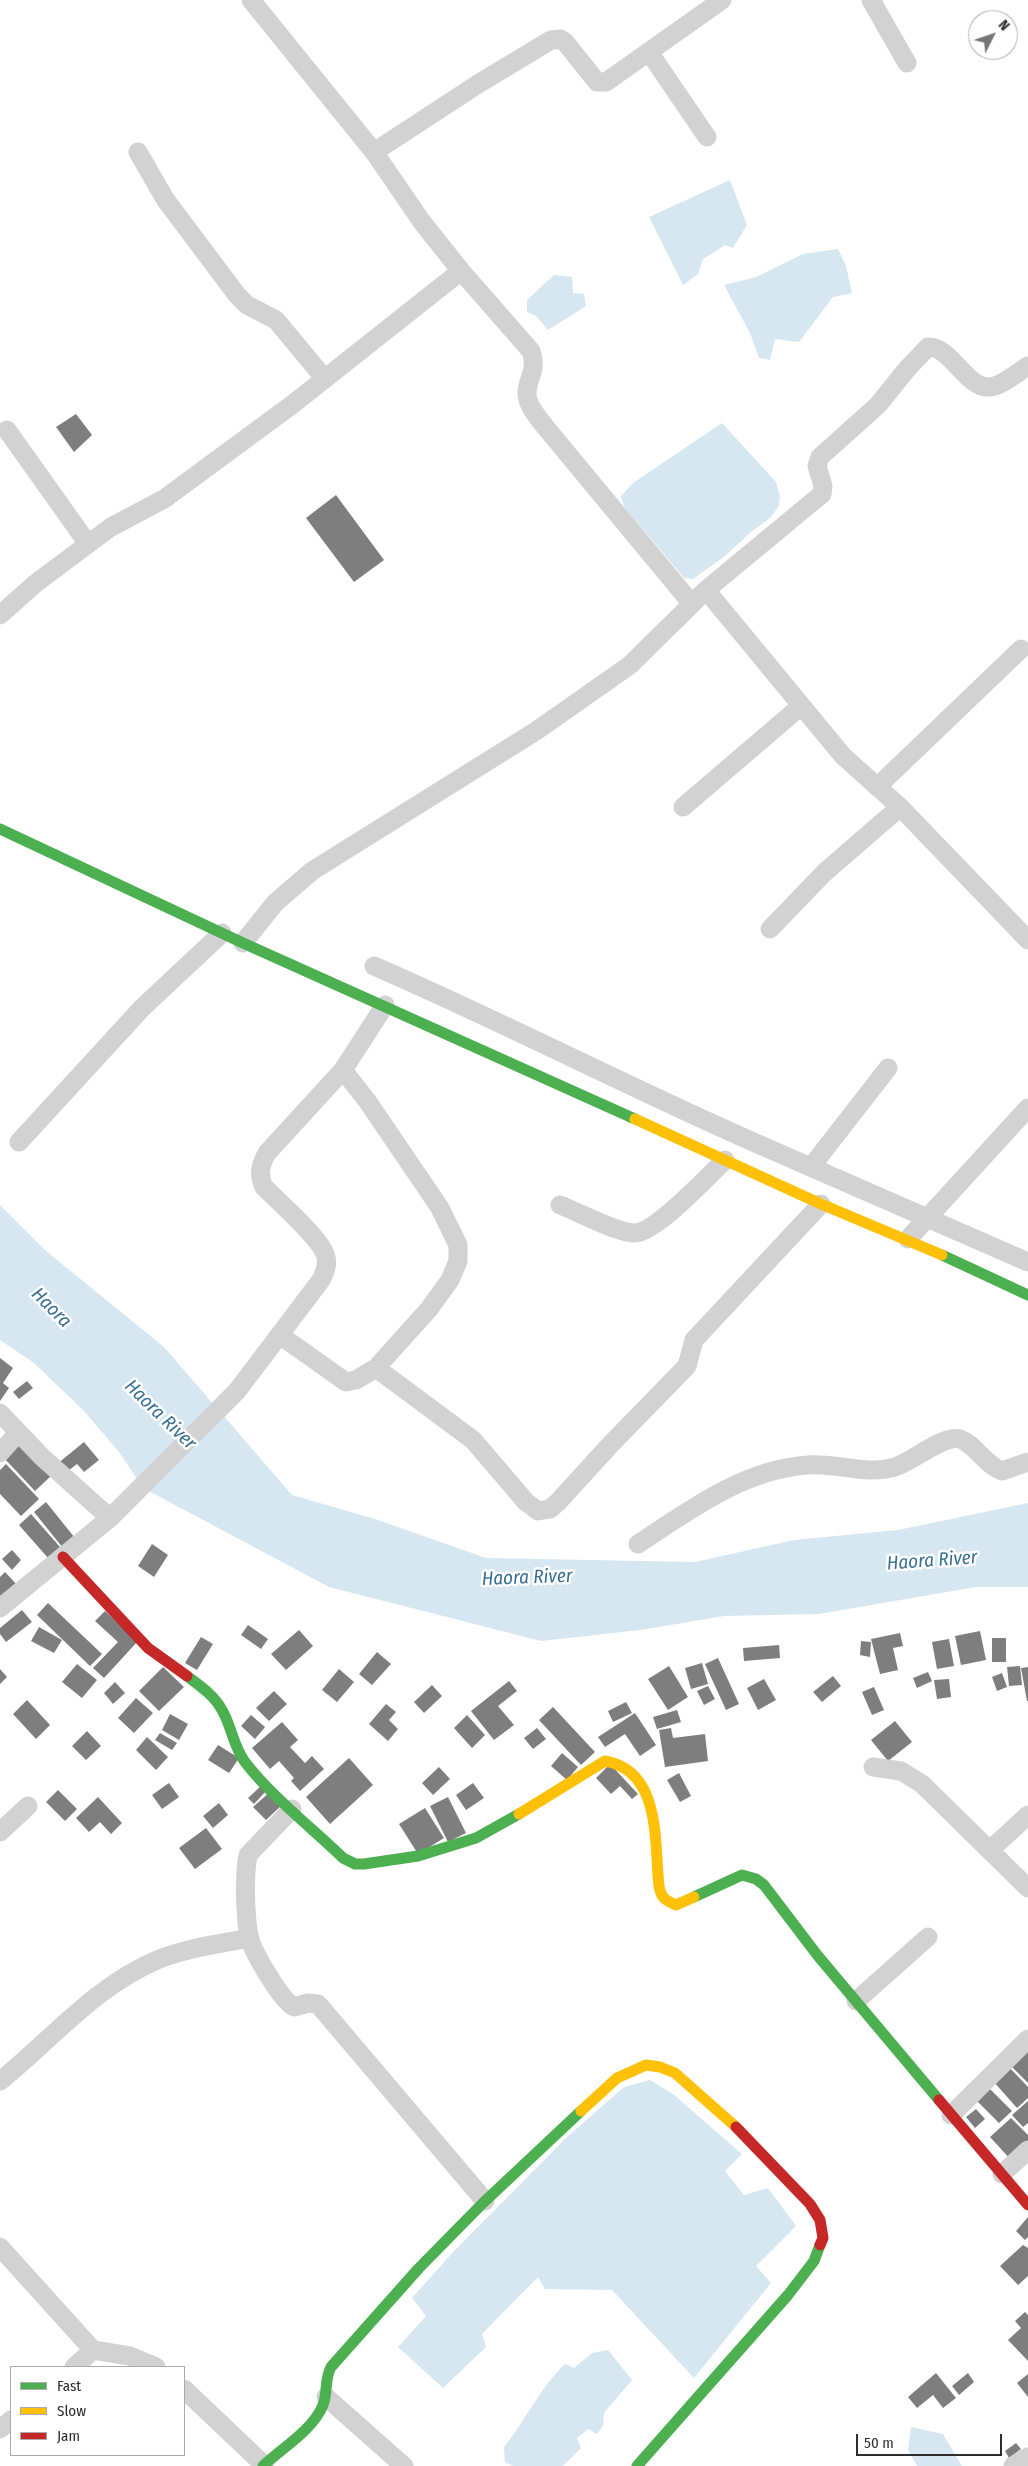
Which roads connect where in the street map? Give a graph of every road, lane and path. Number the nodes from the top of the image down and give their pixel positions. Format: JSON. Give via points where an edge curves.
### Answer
{"nodes":[{"id":1,"x":251,"y":0,"type":"edge"},
{"id":2,"x":722,"y":0,"type":"edge"},
{"id":3,"x":871,"y":0,"type":"edge"},
{"id":4,"x":649,"y":52,"type":"junction"},
{"id":5,"x":907,"y":63,"type":"dead end"},
{"id":6,"x":707,"y":137,"type":"dead end"},
{"id":7,"x":138,"y":152,"type":"dead end"},
{"id":8,"x":374,"y":152,"type":"junction"},
{"id":9,"x":461,"y":271,"type":"junction"},
{"id":10,"x":1028,"y":366,"type":"edge"},
{"id":11,"x":324,"y":379,"type":"junction"},
{"id":12,"x":7,"y":430,"type":"dead end"},
{"id":13,"x":88,"y":544,"type":"junction"},
{"id":14,"x":706,"y":590,"type":"junction"},
{"id":15,"x":692,"y":604,"type":"junction"},
{"id":16,"x":0,"y":615,"type":"edge"},
{"id":17,"x":1021,"y":649,"type":"dead end"},
{"id":18,"x":801,"y":706,"type":"junction"},
{"id":19,"x":877,"y":787,"type":"junction"},
{"id":20,"x":682,"y":807,"type":"dead end"},
{"id":21,"x":900,"y":807,"type":"junction"},
{"id":22,"x":0,"y":829,"type":"edge"},
{"id":23,"x":770,"y":929,"type":"dead end"},
{"id":24,"x":222,"y":933,"type":"junction"},
{"id":25,"x":1028,"y":940,"type":"edge"},
{"id":26,"x":243,"y":943,"type":"junction"},
{"id":27,"x":374,"y":966,"type":"dead end"},
{"id":28,"x":385,"y":1005,"type":"junction"},
{"id":29,"x":888,"y":1068,"type":"dead end"},
{"id":30,"x":343,"y":1070,"type":"junction"},
{"id":31,"x":1028,"y":1108,"type":"edge"},
{"id":32,"x":19,"y":1142,"type":"dead end"},
{"id":33,"x":726,"y":1160,"type":"junction"},
{"id":34,"x":811,"y":1167,"type":"junction"},
{"id":35,"x":821,"y":1204,"type":"junction"},
{"id":36,"x":560,"y":1205,"type":"dead end"},
{"id":37,"x":929,"y":1218,"type":"junction"},
{"id":38,"x":908,"y":1239,"type":"junction"},
{"id":39,"x":1028,"y":1262,"type":"edge"},
{"id":40,"x":1028,"y":1295,"type":"edge"},
{"id":41,"x":281,"y":1336,"type":"junction"},
{"id":42,"x":376,"y":1368,"type":"junction"},
{"id":43,"x":0,"y":1413,"type":"edge"},
{"id":44,"x":18,"y":1433,"type":"junction"},
{"id":45,"x":0,"y":1453,"type":"edge"},
{"id":46,"x":1028,"y":1462,"type":"edge"},
{"id":47,"x":110,"y":1518,"type":"junction"},
{"id":48,"x":638,"y":1544,"type":"dead end"},
{"id":49,"x":63,"y":1557,"type":"junction"},
{"id":50,"x":0,"y":1608,"type":"edge"},
{"id":51,"x":873,"y":1767,"type":"dead end"},
{"id":52,"x":28,"y":1806,"type":"dead end"},
{"id":53,"x":292,"y":1808,"type":"junction"},
{"id":54,"x":1028,"y":1815,"type":"edge"},
{"id":55,"x":0,"y":1832,"type":"edge"},
{"id":56,"x":990,"y":1850,"type":"junction"},
{"id":57,"x":1028,"y":1888,"type":"edge"},
{"id":58,"x":928,"y":1937,"type":"dead end"},
{"id":59,"x":250,"y":1938,"type":"junction"},
{"id":60,"x":856,"y":2001,"type":"junction"},
{"id":61,"x":1028,"y":2039,"type":"edge"},
{"id":62,"x":0,"y":2081,"type":"edge"},
{"id":63,"x":951,"y":2115,"type":"junction"},
{"id":64,"x":1028,"y":2150,"type":"edge"},
{"id":65,"x":1002,"y":2174,"type":"junction"},
{"id":66,"x":485,"y":2201,"type":"junction"},
{"id":67,"x":1028,"y":2205,"type":"edge"},
{"id":68,"x":0,"y":2247,"type":"edge"},
{"id":69,"x":93,"y":2350,"type":"junction"},
{"id":70,"x":75,"y":2366,"type":"edge"},
{"id":71,"x":154,"y":2366,"type":"edge"},
{"id":72,"x":185,"y":2390,"type":"edge"},
{"id":73,"x":326,"y":2397,"type":"junction"},
{"id":74,"x":10,"y":2421,"type":"edge"},
{"id":75,"x":0,"y":2429,"type":"edge"},
{"id":76,"x":1028,"y":2457,"type":"edge"},
{"id":77,"x":263,"y":2465,"type":"edge"},
{"id":78,"x":404,"y":2466,"type":"edge"},
{"id":79,"x":637,"y":2466,"type":"edge"},
{"id":80,"x":1013,"y":2466,"type":"edge"}],
"edges":[{"from":1,"to":8,"type":"street"},
{"from":2,"to":4,"type":"street"},
{"from":3,"to":5,"type":"street"},
{"from":4,"to":6,"type":"street"},
{"from":4,"to":8,"type":"street","via":[[602,82],[593,77],[565,42],[551,40]]},
{"from":7,"to":11,"type":"street","via":[[165,199],[237,295],[247,305],[276,320]]},
{"from":8,"to":9,"type":"street","via":[[422,222]]},
{"from":9,"to":11,"type":"street"},
{"from":9,"to":15,"type":"street","via":[[531,351],[534,372],[527,393],[542,422]]},
{"from":10,"to":14,"type":"street","via":[[994,386],[985,386],[938,348],[928,347],[878,405],[820,457],[817,466],[822,494]]},
{"from":11,"to":13,"type":"street","via":[[164,499],[134,513]]},
{"from":12,"to":13,"type":"street"},
{"from":13,"to":16,"type":"street"},
{"from":14,"to":15,"type":"street"},
{"from":14,"to":18,"type":"street"},
{"from":15,"to":26,"type":"street","via":[[630,665],[536,731],[312,871],[275,903]]},
{"from":17,"to":19,"type":"street"},
{"from":18,"to":19,"type":"street","via":[[843,756]]},
{"from":18,"to":20,"type":"street"},
{"from":19,"to":21,"type":"street"},
{"from":21,"to":23,"type":"street","via":[[824,873]]},
{"from":21,"to":25,"type":"street"},
{"from":22,"to":24,"type":"street"},
{"from":24,"to":26,"type":"street"},
{"from":24,"to":32,"type":"street","via":[[142,1008]]},
{"from":26,"to":28,"type":"street"},
{"from":27,"to":34,"type":"street"},
{"from":28,"to":30,"type":"street"},
{"from":28,"to":33,"type":"street"},
{"from":29,"to":34,"type":"street"},
{"from":30,"to":41,"type":"street","via":[[261,1163],[260,1178],[264,1187],[314,1238],[326,1255],[326,1271]]},
{"from":30,"to":42,"type":"street","via":[[440,1208],[458,1245],[458,1260],[450,1280]]},
{"from":31,"to":37,"type":"street"},
{"from":33,"to":35,"type":"street"},
{"from":33,"to":36,"type":"street","via":[[655,1225],[641,1233],[627,1233]]},
{"from":34,"to":37,"type":"street"},
{"from":35,"to":38,"type":"street"},
{"from":35,"to":42,"type":"street","via":[[694,1340],[687,1366],[558,1502],[544,1511],[538,1511],[526,1502],[473,1440]]},
{"from":37,"to":38,"type":"street"},
{"from":37,"to":39,"type":"street"},
{"from":38,"to":40,"type":"street"},
{"from":41,"to":42,"type":"street","via":[[346,1382]]},
{"from":41,"to":47,"type":"street","via":[[237,1391]]},
{"from":43,"to":44,"type":"street"},
{"from":44,"to":45,"type":"street"},
{"from":44,"to":47,"type":"street"},
{"from":46,"to":48,"type":"street","via":[[1002,1471],[954,1438],[940,1442],[894,1468],[875,1470],[809,1464],[782,1469],[737,1483]]},
{"from":47,"to":49,"type":"street"},
{"from":49,"to":50,"type":"street"},
{"from":49,"to":53,"type":"street","via":[[148,1648],[205,1689],[216,1701],[244,1760]]},
{"from":51,"to":56,"type":"street","via":[[901,1771],[911,1776]]},
{"from":52,"to":55,"type":"street"},
{"from":53,"to":59,"type":"street","via":[[248,1855],[246,1892]]},
{"from":53,"to":60,"type":"street","via":[[343,1858],[364,1864],[418,1856],[476,1838],[522,1814],[605,1761],[616,1763],[628,1770],[649,1799],[659,1888],[664,1900],[676,1905],[742,1876],[756,1878]]},
{"from":54,"to":56,"type":"street"},
{"from":56,"to":57,"type":"street"},
{"from":58,"to":60,"type":"street"},
{"from":59,"to":62,"type":"street","via":[[191,1949],[158,1959],[128,1974],[81,2008]]},
{"from":59,"to":66,"type":"street","via":[[282,1998],[294,2006],[313,2002],[325,2011]]},
{"from":60,"to":63,"type":"street"},
{"from":61,"to":63,"type":"street"},
{"from":63,"to":65,"type":"street"},
{"from":64,"to":65,"type":"street"},
{"from":65,"to":67,"type":"street"},
{"from":66,"to":73,"type":"street","via":[[399,2287],[337,2359],[326,2377]]},
{"from":66,"to":79,"type":"street","via":[[617,2078],[646,2065],[675,2073],[698,2091],[810,2204],[820,2220],[824,2238],[814,2261],[788,2295]]},
{"from":68,"to":69,"type":"street"},
{"from":69,"to":70,"type":"street"},
{"from":69,"to":71,"type":"street","via":[[130,2356]]},
{"from":72,"to":77,"type":"street"},
{"from":73,"to":77,"type":"street","via":[[320,2412]]},
{"from":73,"to":78,"type":"street"},
{"from":74,"to":75,"type":"street"},
{"from":76,"to":80,"type":"street"}]}
